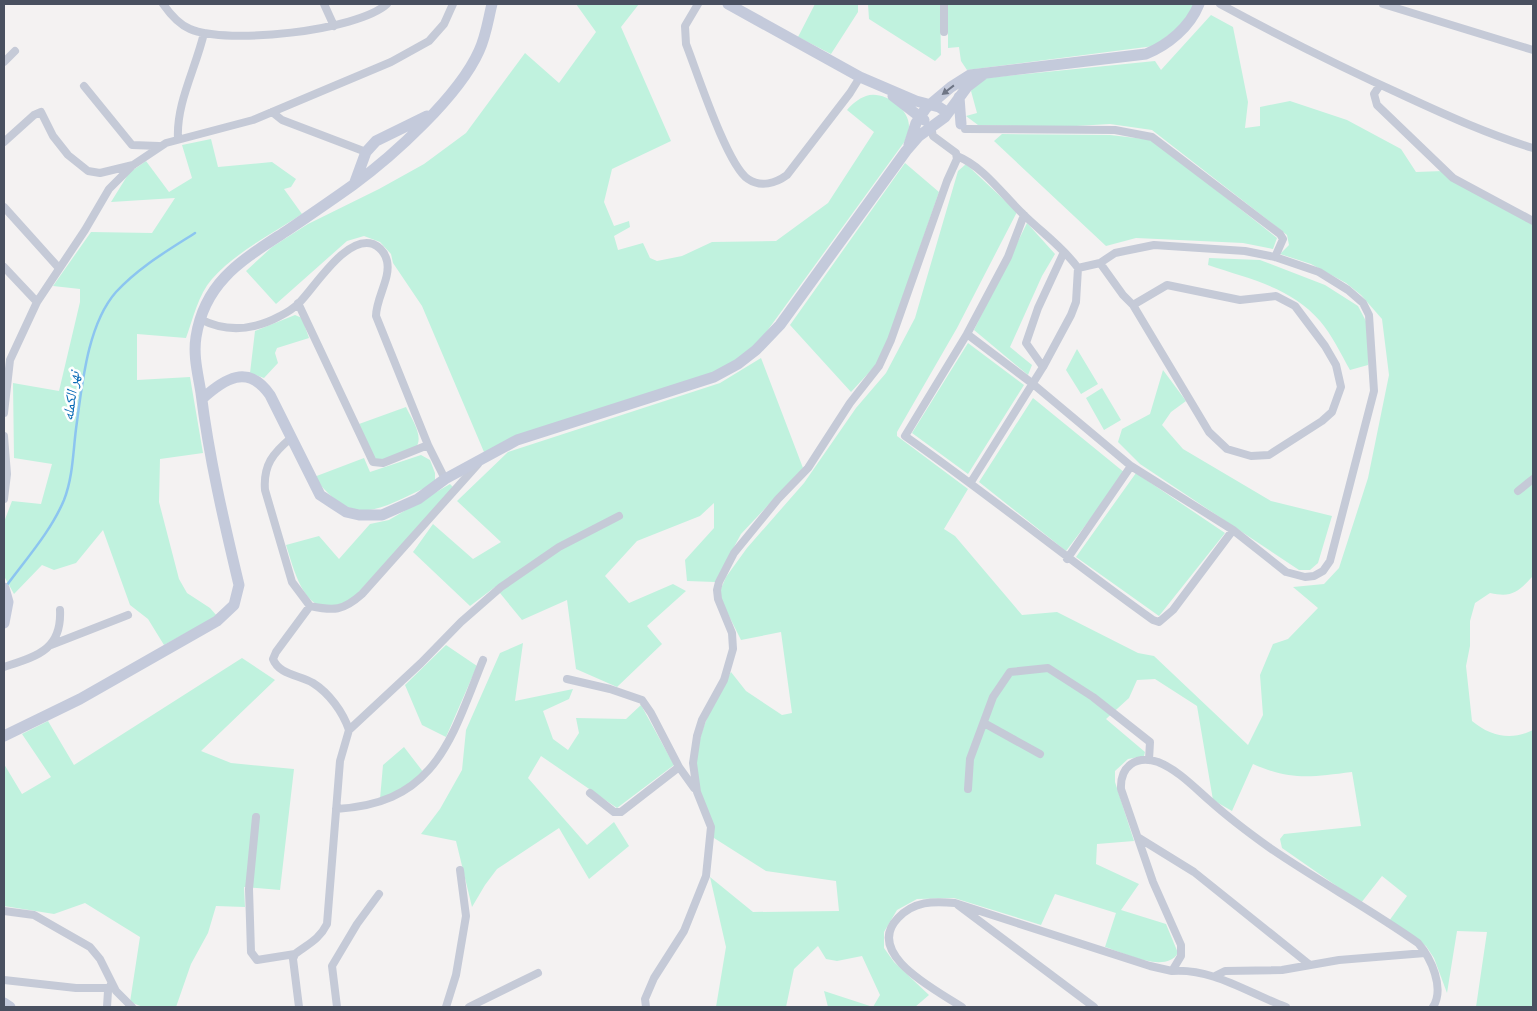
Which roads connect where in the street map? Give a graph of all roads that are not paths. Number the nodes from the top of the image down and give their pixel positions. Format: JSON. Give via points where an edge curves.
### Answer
{"nodes":[{"id":1,"x":162,"y":4,"type":"edge"},
{"id":2,"x":324,"y":4,"type":"edge"},
{"id":3,"x":386,"y":4,"type":"edge"},
{"id":4,"x":453,"y":4,"type":"edge"},
{"id":5,"x":492,"y":4,"type":"edge"},
{"id":6,"x":698,"y":4,"type":"edge"},
{"id":7,"x":728,"y":4,"type":"edge"},
{"id":8,"x":944,"y":4,"type":"edge"},
{"id":9,"x":1199,"y":4,"type":"edge"},
{"id":10,"x":1220,"y":4,"type":"edge"},
{"id":11,"x":1383,"y":4,"type":"edge"},
{"id":12,"x":334,"y":26,"type":"junction"},
{"id":13,"x":944,"y":32,"type":"dead end"},
{"id":14,"x":204,"y":33,"type":"junction"},
{"id":15,"x":1533,"y":50,"type":"edge"},
{"id":16,"x":15,"y":51,"type":"dead end"},
{"id":17,"x":4,"y":62,"type":"edge"},
{"id":18,"x":984,"y":74,"type":"junction"},
{"id":19,"x":860,"y":77,"type":"junction"},
{"id":20,"x":1380,"y":84,"type":"junction"},
{"id":21,"x":84,"y":86,"type":"dead end"},
{"id":22,"x":882,"y":88,"type":"junction"},
{"id":23,"x":959,"y":97,"type":"junction"},
{"id":24,"x":930,"y":104,"type":"junction"},
{"id":25,"x":272,"y":112,"type":"junction"},
{"id":26,"x":432,"y":113,"type":"junction"},
{"id":27,"x":948,"y":113,"type":"junction"},
{"id":28,"x":919,"y":117,"type":"junction"},
{"id":29,"x":934,"y":125,"type":"junction"},
{"id":30,"x":963,"y":127,"type":"joint"},
{"id":31,"x":390,"y":133,"type":"junction"},
{"id":32,"x":178,"y":139,"type":"junction"},
{"id":33,"x":4,"y":142,"type":"edge"},
{"id":34,"x":401,"y":145,"type":"junction"},
{"id":35,"x":160,"y":146,"type":"junction"},
{"id":36,"x":1533,"y":148,"type":"edge"},
{"id":37,"x":906,"y":151,"type":"junction"},
{"id":38,"x":366,"y":152,"type":"junction"},
{"id":39,"x":957,"y":156,"type":"junction"},
{"id":40,"x":133,"y":165,"type":"junction"},
{"id":41,"x":354,"y":184,"type":"junction"},
{"id":42,"x":4,"y":207,"type":"edge"},
{"id":43,"x":1024,"y":215,"type":"junction"},
{"id":44,"x":1533,"y":222,"type":"edge"},
{"id":45,"x":1064,"y":252,"type":"junction"},
{"id":46,"x":1275,"y":257,"type":"junction"},
{"id":47,"x":1100,"y":263,"type":"junction"},
{"id":48,"x":4,"y":267,"type":"edge"},
{"id":49,"x":58,"y":267,"type":"junction"},
{"id":50,"x":1078,"y":268,"type":"junction"},
{"id":51,"x":37,"y":302,"type":"junction"},
{"id":52,"x":298,"y":303,"type":"junction"},
{"id":53,"x":1133,"y":305,"type":"junction"},
{"id":54,"x":200,"y":319,"type":"junction"},
{"id":55,"x":967,"y":334,"type":"junction"},
{"id":56,"x":7,"y":358,"type":"edge"},
{"id":57,"x":1043,"y":366,"type":"junction"},
{"id":58,"x":199,"y":381,"type":"junction"},
{"id":59,"x":218,"y":384,"type":"junction"},
{"id":60,"x":1033,"y":384,"type":"junction"},
{"id":61,"x":202,"y":399,"type":"junction"},
{"id":62,"x":4,"y":413,"type":"edge"},
{"id":63,"x":4,"y":436,"type":"edge"},
{"id":64,"x":291,"y":438,"type":"junction"},
{"id":65,"x":428,"y":445,"type":"junction"},
{"id":66,"x":484,"y":456,"type":"junction"},
{"id":67,"x":4,"y":461,"type":"edge"},
{"id":68,"x":1132,"y":466,"type":"junction"},
{"id":69,"x":445,"y":479,"type":"junction"},
{"id":70,"x":1533,"y":479,"type":"edge"},
{"id":71,"x":971,"y":482,"type":"junction"},
{"id":72,"x":1518,"y":491,"type":"dead end"},
{"id":73,"x":4,"y":499,"type":"edge"},
{"id":74,"x":619,"y":516,"type":"dead end"},
{"id":75,"x":1233,"y":530,"type":"junction"},
{"id":76,"x":1067,"y":559,"type":"junction"},
{"id":77,"x":4,"y":588,"type":"edge"},
{"id":78,"x":310,"y":606,"type":"junction"},
{"id":79,"x":60,"y":610,"type":"dead end"},
{"id":80,"x":128,"y":615,"type":"dead end"},
{"id":81,"x":4,"y":622,"type":"edge"},
{"id":82,"x":50,"y":646,"type":"junction"},
{"id":83,"x":483,"y":660,"type":"dead end"},
{"id":84,"x":4,"y":667,"type":"edge"},
{"id":85,"x":567,"y":679,"type":"dead end"},
{"id":86,"x":984,"y":723,"type":"junction"},
{"id":87,"x":349,"y":730,"type":"junction"},
{"id":88,"x":4,"y":736,"type":"edge"},
{"id":89,"x":1040,"y":754,"type":"dead end"},
{"id":90,"x":1149,"y":760,"type":"junction"},
{"id":91,"x":679,"y":767,"type":"junction"},
{"id":92,"x":968,"y":789,"type":"dead end"},
{"id":93,"x":697,"y":792,"type":"junction"},
{"id":94,"x":590,"y":793,"type":"dead end"},
{"id":95,"x":336,"y":809,"type":"junction"},
{"id":96,"x":256,"y":818,"type":"dead end"},
{"id":97,"x":1139,"y":838,"type":"junction"},
{"id":98,"x":1157,"y":849,"type":"junction"},
{"id":99,"x":1144,"y":854,"type":"junction"},
{"id":100,"x":460,"y":870,"type":"dead end"},
{"id":101,"x":379,"y":894,"type":"dead end"},
{"id":102,"x":955,"y":903,"type":"junction"},
{"id":103,"x":4,"y":911,"type":"edge"},
{"id":104,"x":1425,"y":953,"type":"junction"},
{"id":105,"x":295,"y":954,"type":"junction"},
{"id":106,"x":1310,"y":965,"type":"junction"},
{"id":107,"x":1172,"y":970,"type":"junction"},
{"id":108,"x":538,"y":973,"type":"dead end"},
{"id":109,"x":1215,"y":976,"type":"junction"},
{"id":110,"x":4,"y":980,"type":"edge"},
{"id":111,"x":111,"y":985,"type":"junction"},
{"id":112,"x":4,"y":1003,"type":"edge"},
{"id":113,"x":10,"y":1007,"type":"edge"},
{"id":114,"x":107,"y":1007,"type":"edge"},
{"id":115,"x":132,"y":1007,"type":"edge"},
{"id":116,"x":299,"y":1007,"type":"edge"},
{"id":117,"x":337,"y":1007,"type":"edge"},
{"id":118,"x":446,"y":1007,"type":"edge"},
{"id":119,"x":468,"y":1007,"type":"edge"},
{"id":120,"x":646,"y":1007,"type":"edge"},
{"id":121,"x":962,"y":1007,"type":"edge"},
{"id":122,"x":1094,"y":1007,"type":"edge"},
{"id":123,"x":1286,"y":1007,"type":"edge"},
{"id":124,"x":1433,"y":1007,"type":"edge"}],
"edges":[{"from":1,"to":14,"type":"street","via":[[179,23]]},
{"from":2,"to":12,"type":"street"},
{"from":3,"to":12,"type":"street","via":[[374,13]]},
{"from":4,"to":25,"type":"street","via":[[444,24],[429,41],[391,62]]},
{"from":5,"to":26,"type":"street","via":[[486,33],[468,71],[451,95]]},
{"from":6,"to":19,"type":"street","via":[[685,26],[686,44],[731,157],[749,180],[768,184],[787,175]]},
{"from":7,"to":19,"type":"street"},
{"from":8,"to":13,"type":"street"},
{"from":9,"to":18,"type":"street","via":[[1180,32],[1146,54]]},
{"from":10,"to":20,"type":"street"},
{"from":11,"to":15,"type":"street"},
{"from":12,"to":14,"type":"street","via":[[257,34]]},
{"from":14,"to":32,"type":"street","via":[[177,128]]},
{"from":16,"to":17,"type":"street"},
{"from":18,"to":23,"type":"street"},
{"from":18,"to":24,"type":"street","one_way":true,"via":[[965,78]]},
{"from":19,"to":22,"type":"street"},
{"from":20,"to":36,"type":"street","via":[[1452,117]]},
{"from":20,"to":44,"type":"street","via":[[1374,94],[1377,105],[1453,178]]},
{"from":21,"to":35,"type":"street","via":[[132,145]]},
{"from":22,"to":24,"type":"street"},
{"from":22,"to":28,"type":"street"},
{"from":23,"to":27,"type":"street"},
{"from":23,"to":30,"type":"street"},
{"from":24,"to":27,"type":"street"},
{"from":24,"to":28,"type":"street"},
{"from":25,"to":32,"type":"street","via":[[215,131]]},
{"from":25,"to":38,"type":"street","via":[[282,120]]},
{"from":26,"to":31,"type":"street"},
{"from":26,"to":34,"type":"street"},
{"from":27,"to":29,"type":"street"},
{"from":28,"to":29,"type":"street"},
{"from":28,"to":37,"type":"street"},
{"from":29,"to":37,"type":"street"},
{"from":29,"to":39,"type":"street","via":[[933,136]]},
{"from":30,"to":46,"type":"street","via":[[1115,130],[1152,137],[1280,234],[1283,239]]},
{"from":31,"to":34,"type":"street"},
{"from":31,"to":38,"type":"street"},
{"from":32,"to":35,"type":"street"},
{"from":33,"to":40,"type":"street","via":[[41,112],[53,136],[68,155],[88,171],[100,173]]},
{"from":34,"to":41,"type":"street"},
{"from":35,"to":40,"type":"street"},
{"from":37,"to":66,"type":"street","via":[[780,325],[738,364],[714,377],[517,440]]},
{"from":38,"to":41,"type":"street"},
{"from":39,"to":43,"type":"street","via":[[978,168]]},
{"from":39,"to":93,"type":"street","via":[[879,366],[850,403],[808,468],[734,553],[719,582],[718,599],[732,633],[733,649],[724,680],[697,736],[693,773]]},
{"from":40,"to":49,"type":"street","via":[[109,190]]},
{"from":41,"to":54,"type":"street","via":[[236,265],[216,286]]},
{"from":42,"to":49,"type":"street"},
{"from":43,"to":45,"type":"street"},
{"from":43,"to":55,"type":"street","via":[[1008,257]]},
{"from":45,"to":50,"type":"street"},
{"from":45,"to":57,"type":"street","via":[[1026,343]]},
{"from":46,"to":47,"type":"street","via":[[1245,251],[1154,245],[1115,253]]},
{"from":46,"to":75,"type":"street","via":[[1319,272],[1363,303],[1369,315],[1374,391],[1330,562],[1323,571],[1305,577],[1286,572]]},
{"from":47,"to":50,"type":"street"},
{"from":47,"to":53,"type":"street"},
{"from":48,"to":51,"type":"street"},
{"from":49,"to":51,"type":"street"},
{"from":50,"to":57,"type":"street","via":[[1076,302]]},
{"from":51,"to":56,"type":"street"},
{"from":52,"to":54,"type":"street","via":[[281,316],[245,329],[218,326]]},
{"from":52,"to":65,"type":"street","via":[[373,462],[383,463]]},
{"from":52,"to":65,"type":"street","via":[[352,248],[368,243],[384,252],[388,268],[376,316]]},
{"from":53,"to":53,"type":"street","via":[[1167,285],[1240,300],[1276,296],[1295,306],[1336,365],[1341,380],[1336,403],[1322,421],[1269,455],[1251,456],[1227,449],[1209,432]]},
{"from":54,"to":58,"type":"street","via":[[195,353]]},
{"from":55,"to":60,"type":"street"},
{"from":55,"to":71,"type":"street","via":[[904,436]]},
{"from":56,"to":62,"type":"street"},
{"from":57,"to":60,"type":"street"},
{"from":58,"to":59,"type":"street"},
{"from":58,"to":61,"type":"street"},
{"from":59,"to":61,"type":"street"},
{"from":59,"to":64,"type":"street","via":[[239,376],[263,386]]},
{"from":60,"to":68,"type":"street"},
{"from":60,"to":71,"type":"street"},
{"from":61,"to":88,"type":"street","via":[[211,460],[239,586],[234,605],[217,621],[95,691]]},
{"from":63,"to":67,"type":"street"},
{"from":64,"to":69,"type":"street","via":[[320,495],[346,512],[372,516],[394,511],[426,494]]},
{"from":64,"to":78,"type":"street","via":[[270,459],[264,476],[265,490],[292,582]]},
{"from":65,"to":69,"type":"street"},
{"from":66,"to":69,"type":"street"},
{"from":66,"to":78,"type":"street","via":[[448,500],[350,605],[336,610]]},
{"from":67,"to":73,"type":"street","via":[[7,474]]},
{"from":68,"to":75,"type":"street"},
{"from":68,"to":76,"type":"street"},
{"from":70,"to":72,"type":"street"},
{"from":71,"to":76,"type":"street"},
{"from":74,"to":87,"type":"street","via":[[559,547],[501,587]]},
{"from":75,"to":76,"type":"street","via":[[1173,610],[1159,622]]},
{"from":77,"to":81,"type":"street","via":[[8,602]]},
{"from":78,"to":87,"type":"street","via":[[276,652],[274,660],[277,667],[319,688],[336,705]]},
{"from":79,"to":82,"type":"street","via":[[61,626]]},
{"from":80,"to":82,"type":"street"},
{"from":82,"to":84,"type":"street"},
{"from":83,"to":95,"type":"street","via":[[443,752],[424,776],[388,800]]},
{"from":85,"to":91,"type":"street","via":[[642,700]]},
{"from":86,"to":89,"type":"street"},
{"from":86,"to":90,"type":"street","via":[[993,696],[1010,672],[1048,668],[1093,697],[1150,742]]},
{"from":86,"to":92,"type":"street","via":[[970,759]]},
{"from":87,"to":95,"type":"street","via":[[340,761]]},
{"from":90,"to":97,"type":"street","via":[[1128,765],[1121,781],[1123,796]]},
{"from":90,"to":104,"type":"street","via":[[1175,771],[1271,848],[1412,938]]},
{"from":91,"to":93,"type":"street"},
{"from":91,"to":94,"type":"street","via":[[621,812],[614,812]]},
{"from":93,"to":120,"type":"street","via":[[711,827],[706,876],[684,931],[654,978],[645,999]]},
{"from":95,"to":105,"type":"street","via":[[327,924],[314,942]]},
{"from":96,"to":105,"type":"street","via":[[250,889],[251,952],[257,960],[263,961]]},
{"from":97,"to":98,"type":"street"},
{"from":97,"to":99,"type":"street"},
{"from":98,"to":99,"type":"street"},
{"from":98,"to":106,"type":"street","via":[[1194,872]]},
{"from":99,"to":107,"type":"street","via":[[1181,945],[1181,956]]},
{"from":100,"to":118,"type":"street","via":[[466,916],[456,975]]},
{"from":101,"to":117,"type":"street","via":[[332,966]]},
{"from":102,"to":107,"type":"street","via":[[1150,966]]},
{"from":102,"to":121,"type":"street","via":[[932,902],[907,909],[894,921],[889,941],[907,969]]},
{"from":102,"to":122,"type":"street"},
{"from":103,"to":111,"type":"street","via":[[34,915],[90,947],[97,954]]},
{"from":104,"to":106,"type":"street"},
{"from":104,"to":124,"type":"street","via":[[1432,966],[1438,993]]},
{"from":105,"to":116,"type":"street"},
{"from":106,"to":109,"type":"street","via":[[1282,970],[1225,971]]},
{"from":107,"to":109,"type":"street","via":[[1191,970]]},
{"from":108,"to":119,"type":"street"},
{"from":109,"to":123,"type":"street"},
{"from":110,"to":111,"type":"street","via":[[76,988]]},
{"from":111,"to":114,"type":"street"},
{"from":111,"to":115,"type":"street"},
{"from":112,"to":113,"type":"street"}]}
